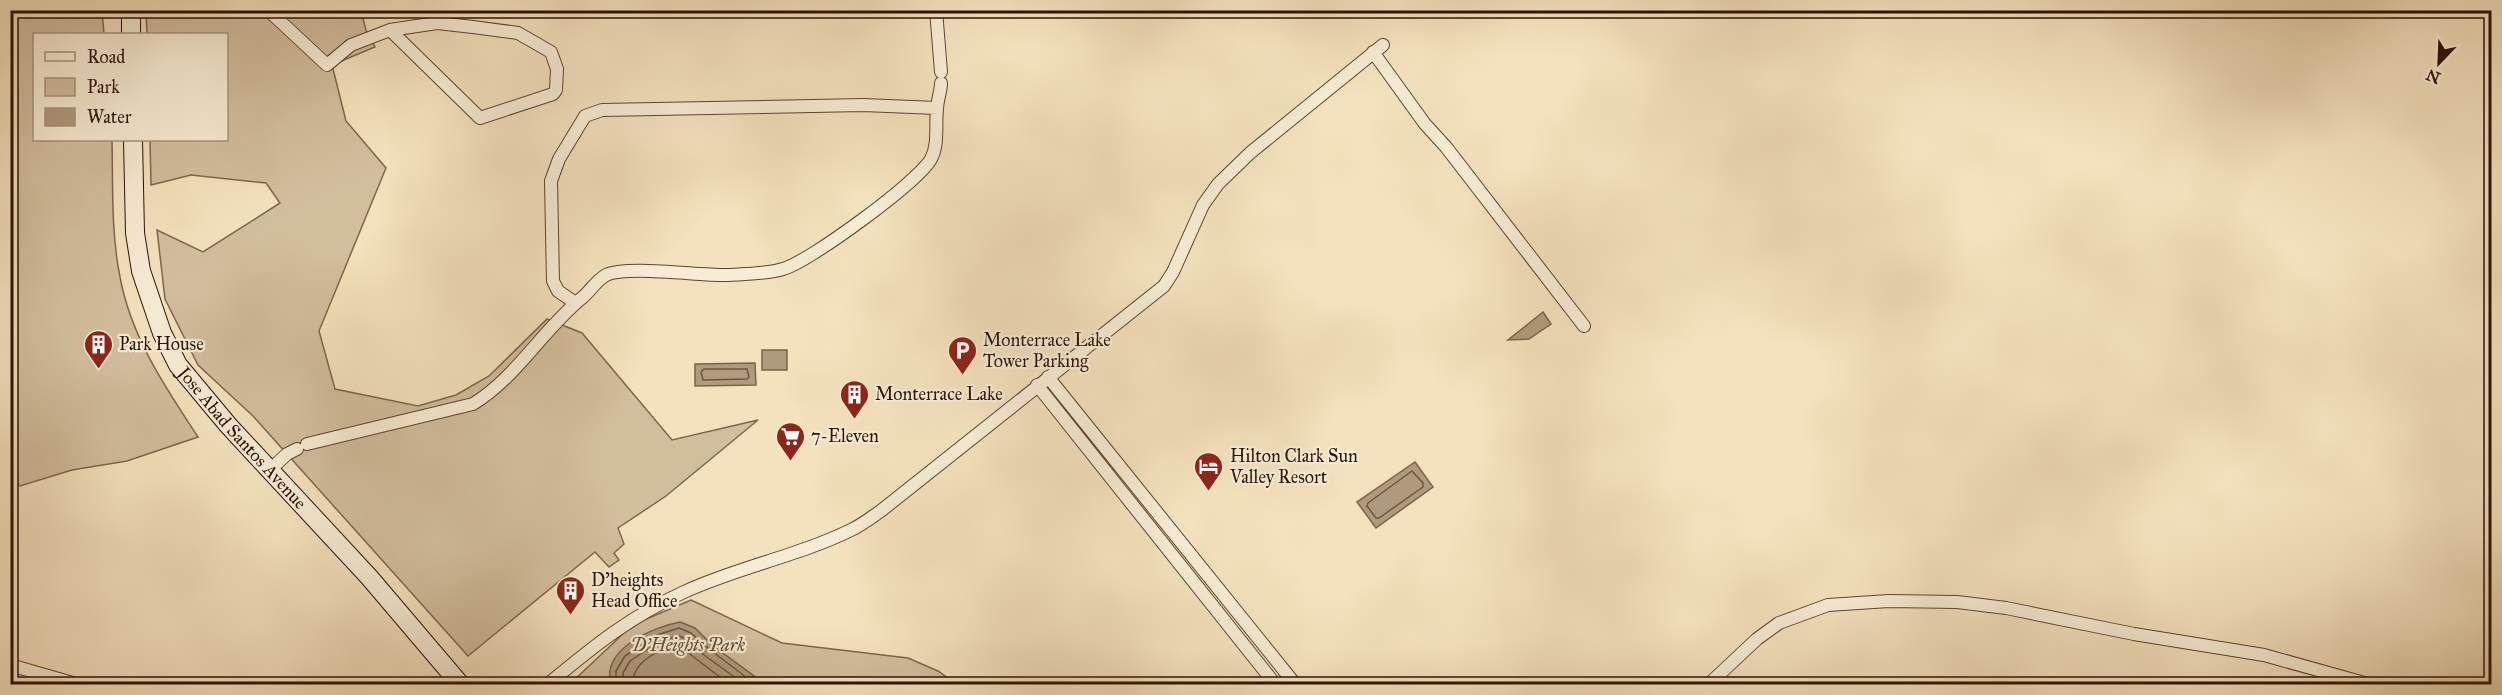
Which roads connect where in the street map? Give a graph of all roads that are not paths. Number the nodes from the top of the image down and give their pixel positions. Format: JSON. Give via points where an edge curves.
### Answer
{"nodes":[{"id":1,"x":131,"y":10,"type":"edge"},
{"id":2,"x":268,"y":10,"type":"edge"},
{"id":3,"x":936,"y":10,"type":"edge"},
{"id":4,"x":390,"y":30,"type":"junction"},
{"id":5,"x":131,"y":33,"type":"edge"},
{"id":6,"x":937,"y":108,"type":"junction"},
{"id":7,"x":133,"y":141,"type":"edge"},
{"id":8,"x":574,"y":302,"type":"junction"},
{"id":9,"x":1584,"y":326,"type":"dead end"},
{"id":10,"x":1048,"y":377,"type":"junction"},
{"id":11,"x":1037,"y":385,"type":"junction"},
{"id":12,"x":271,"y":469,"type":"junction"},
{"id":13,"x":10,"y":665,"type":"edge"},
{"id":14,"x":452,"y":682,"type":"edge"},
{"id":15,"x":76,"y":684,"type":"edge"},
{"id":16,"x":548,"y":684,"type":"edge"},
{"id":17,"x":1275,"y":684,"type":"edge"},
{"id":18,"x":1295,"y":684,"type":"edge"},
{"id":19,"x":1709,"y":684,"type":"edge"},
{"id":20,"x":2368,"y":684,"type":"edge"}],
"edges":[{"from":1,"to":5,"type":"main road"},
{"from":2,"to":4,"type":"street","via":[[327,65],[351,45]]},
{"from":3,"to":6,"type":"street","via":[[941,77]]},
{"from":4,"to":4,"type":"street","via":[[480,118],[556,90],[557,69],[551,52],[518,33],[437,23]]},
{"from":6,"to":8,"type":"street","via":[[935,151],[930,161],[918,175],[809,258],[782,269],[729,275],[606,275]]},
{"from":6,"to":8,"type":"street","via":[[862,105],[626,109],[602,110],[585,116],[559,159],[551,181],[553,281],[558,291]]},
{"from":7,"to":12,"type":"main road","name":"Jose Abad Santos Avenue","via":[[135,233],[141,271],[162,333],[178,365]]},
{"from":8,"to":12,"type":"street","via":[[493,390],[472,404],[302,446]]},
{"from":9,"to":10,"type":"street","via":[[1425,124],[1378,48],[1218,184],[1203,205],[1164,286]]},
{"from":10,"to":11,"type":"street"},
{"from":10,"to":18,"type":"street"},
{"from":11,"to":16,"type":"street","via":[[854,529],[685,591],[613,631]]},
{"from":11,"to":17,"type":"street"},
{"from":12,"to":14,"type":"main road","name":"Jose Abad Santos Avenue","via":[[369,577]]},
{"from":13,"to":15,"type":"street"},
{"from":19,"to":20,"type":"street","via":[[1779,622],[1828,605],[1889,601],[1957,602],[2006,608],[2264,655]]}]}
